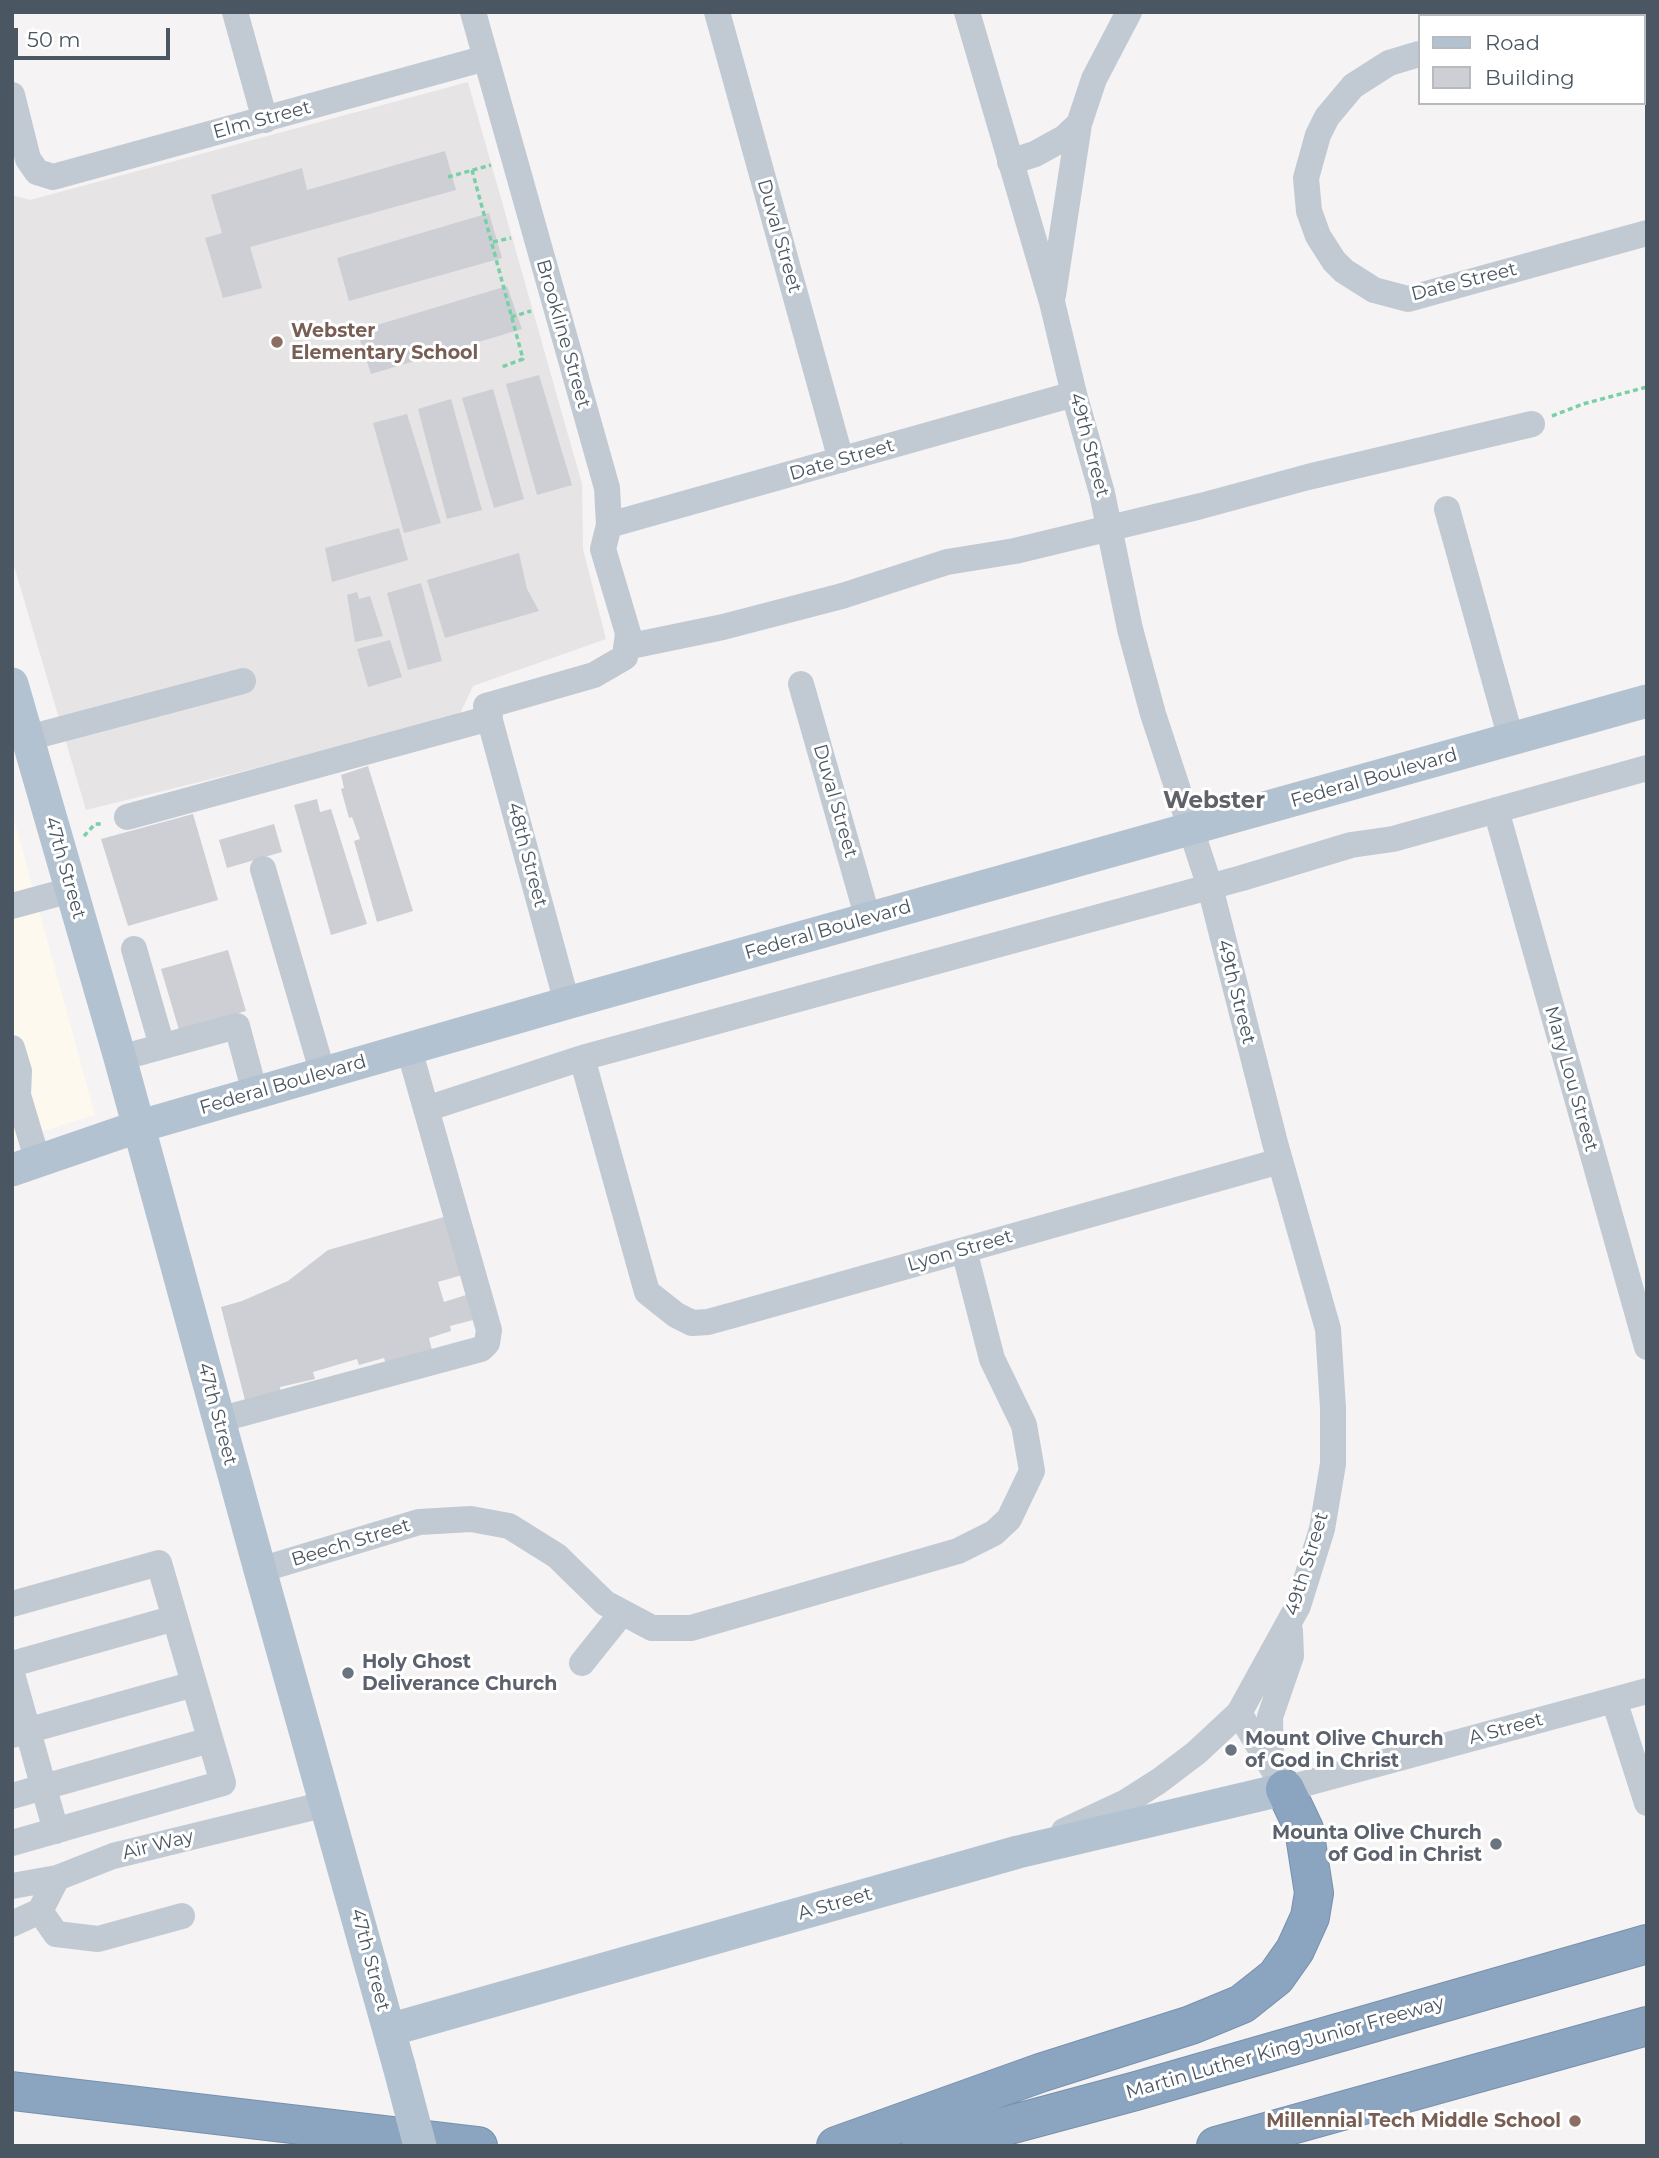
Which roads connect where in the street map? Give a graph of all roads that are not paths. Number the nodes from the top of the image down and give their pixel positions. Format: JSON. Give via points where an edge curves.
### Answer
{"nodes":[{"id":1,"x":235,"y":12,"type":"edge"},
{"id":2,"x":473,"y":12,"type":"edge"},
{"id":3,"x":717,"y":12,"type":"edge"},
{"id":4,"x":967,"y":12,"type":"edge"},
{"id":5,"x":1129,"y":12,"type":"edge"},
{"id":6,"x":1418,"y":54,"type":"edge"},
{"id":7,"x":486,"y":58,"type":"junction"},
{"id":8,"x":12,"y":95,"type":"edge"},
{"id":9,"x":265,"y":120,"type":"junction"},
{"id":10,"x":1079,"y":124,"type":"junction"},
{"id":11,"x":1010,"y":162,"type":"junction"},
{"id":12,"x":1647,"y":233,"type":"edge"},
{"id":13,"x":1052,"y":302,"type":"junction"},
{"id":14,"x":1074,"y":394,"type":"junction"},
{"id":15,"x":1532,"y":424,"type":"road end"},
{"id":16,"x":841,"y":460,"type":"junction"},
{"id":17,"x":1447,"y":509,"type":"dead end"},
{"id":18,"x":609,"y":525,"type":"junction"},
{"id":19,"x":1110,"y":528,"type":"junction"},
{"id":20,"x":625,"y":652,"type":"junction"},
{"id":21,"x":243,"y":681,"type":"dead end"},
{"id":22,"x":12,"y":684,"type":"edge"},
{"id":23,"x":801,"y":684,"type":"dead end"},
{"id":24,"x":1647,"y":701,"type":"edge"},
{"id":25,"x":488,"y":712,"type":"junction"},
{"id":26,"x":28,"y":738,"type":"junction"},
{"id":27,"x":1511,"y":739,"type":"junction"},
{"id":28,"x":1647,"y":768,"type":"edge"},
{"id":29,"x":1496,"y":810,"type":"junction"},
{"id":30,"x":127,"y":817,"type":"dead end"},
{"id":31,"x":1190,"y":829,"type":"junction"},
{"id":32,"x":263,"y":869,"type":"dead end"},
{"id":33,"x":1210,"y":887,"type":"junction"},
{"id":34,"x":71,"y":890,"type":"junction"},
{"id":35,"x":12,"y":906,"type":"edge"},
{"id":36,"x":868,"y":919,"type":"junction"},
{"id":37,"x":134,"y":949,"type":"dead end"},
{"id":38,"x":567,"y":1003,"type":"junction"},
{"id":39,"x":162,"y":1046,"type":"junction"},
{"id":40,"x":12,"y":1048,"type":"edge"},
{"id":41,"x":409,"y":1049,"type":"junction"},
{"id":42,"x":120,"y":1058,"type":"junction"},
{"id":43,"x":582,"y":1058,"type":"junction"},
{"id":44,"x":323,"y":1074,"type":"junction"},
{"id":45,"x":255,"y":1093,"type":"junction"},
{"id":46,"x":426,"y":1109,"type":"junction"},
{"id":47,"x":137,"y":1127,"type":"junction"},
{"id":48,"x":1280,"y":1161,"type":"junction"},
{"id":49,"x":25,"y":1166,"type":"edge"},
{"id":50,"x":964,"y":1250,"type":"junction"},
{"id":51,"x":1647,"y":1347,"type":"edge"},
{"id":52,"x":218,"y":1420,"type":"junction"},
{"id":53,"x":260,"y":1570,"type":"junction"},
{"id":54,"x":12,"y":1604,"type":"edge"},
{"id":55,"x":622,"y":1613,"type":"junction"},
{"id":56,"x":175,"y":1618,"type":"junction"},
{"id":57,"x":1290,"y":1622,"type":"junction"},
{"id":58,"x":582,"y":1663,"type":"dead end"},
{"id":59,"x":12,"y":1664,"type":"edge"},
{"id":60,"x":12,"y":1674,"type":"edge"},
{"id":61,"x":194,"y":1684,"type":"junction"},
{"id":62,"x":1647,"y":1690,"type":"edge"},
{"id":63,"x":1614,"y":1700,"type":"junction"},
{"id":64,"x":1239,"y":1713,"type":"junction"},
{"id":65,"x":20,"y":1733,"type":"edge"},
{"id":66,"x":210,"y":1740,"type":"junction"},
{"id":67,"x":1278,"y":1777,"type":"junction"},
{"id":68,"x":43,"y":1787,"type":"junction"},
{"id":69,"x":12,"y":1796,"type":"edge"},
{"id":70,"x":1647,"y":1803,"type":"edge"},
{"id":71,"x":326,"y":1804,"type":"junction"},
{"id":72,"x":56,"y":1831,"type":"junction"},
{"id":73,"x":12,"y":1843,"type":"edge"},
{"id":74,"x":1018,"y":1852,"type":"junction"},
{"id":75,"x":57,"y":1878,"type":"junction"},
{"id":76,"x":12,"y":1886,"type":"edge"},
{"id":77,"x":40,"y":1911,"type":"junction"},
{"id":78,"x":182,"y":1916,"type":"dead end"},
{"id":79,"x":12,"y":1924,"type":"edge"},
{"id":80,"x":1647,"y":1944,"type":"edge"},
{"id":81,"x":1647,"y":2026,"type":"edge"},
{"id":82,"x":389,"y":2030,"type":"junction"},
{"id":83,"x":1647,"y":2040,"type":"edge"},
{"id":84,"x":1479,"y":2071,"type":"junction"},
{"id":85,"x":12,"y":2091,"type":"edge"},
{"id":86,"x":419,"y":2146,"type":"edge"},
{"id":87,"x":478,"y":2146,"type":"edge"},
{"id":88,"x":836,"y":2146,"type":"edge"},
{"id":89,"x":921,"y":2146,"type":"edge"},
{"id":90,"x":1216,"y":2146,"type":"edge"}],
"edges":[{"from":1,"to":9,"type":"street"},
{"from":2,"to":7,"type":"street","name":"Brookline Street"},
{"from":3,"to":16,"type":"street","name":"Duval Street"},
{"from":4,"to":11,"type":"street","name":"49th Street"},
{"from":5,"to":10,"type":"street","via":[[1094,79]]},
{"from":6,"to":12,"type":"street","name":"Date Street","via":[[1370,73],[1339,101],[1318,135],[1306,178],[1309,211],[1318,236],[1358,282],[1408,299]]},
{"from":7,"to":9,"type":"street","name":"Elm Street"},
{"from":7,"to":18,"type":"street","name":"Brookline Street","via":[[607,488]]},
{"from":8,"to":9,"type":"street","name":"Elm Street","via":[[29,159],[37,172],[53,177]]},
{"from":10,"to":11,"type":"street","via":[[1064,138]]},
{"from":10,"to":13,"type":"street"},
{"from":11,"to":13,"type":"street","name":"49th Street"},
{"from":13,"to":14,"type":"street","name":"49th Street"},
{"from":14,"to":16,"type":"street","name":"Date Street"},
{"from":14,"to":19,"type":"street","name":"49th Street"},
{"from":15,"to":19,"type":"street"},
{"from":16,"to":18,"type":"street","name":"Date Street"},
{"from":17,"to":27,"type":"street"},
{"from":18,"to":20,"type":"street","name":"Brookline Street","via":[[603,549],[628,632]]},
{"from":19,"to":20,"type":"street","via":[[947,562],[842,596]]},
{"from":19,"to":31,"type":"street","name":"49th Street","via":[[1130,629]]},
{"from":20,"to":25,"type":"street","via":[[594,675]]},
{"from":21,"to":26,"type":"street"},
{"from":22,"to":26,"type":"main road","name":"47th Street"},
{"from":23,"to":36,"type":"street","name":"Duval Street"},
{"from":24,"to":27,"type":"main road","name":"Federal Boulevard"},
{"from":25,"to":30,"type":"street"},
{"from":25,"to":38,"type":"street","name":"48th Street"},
{"from":26,"to":34,"type":"main road","name":"47th Street"},
{"from":27,"to":31,"type":"main road","name":"Federal Boulevard"},
{"from":28,"to":29,"type":"street"},
{"from":29,"to":33,"type":"street","via":[[1393,839],[1351,845]]},
{"from":29,"to":51,"type":"street","name":"Mary Lou Street"},
{"from":31,"to":33,"type":"street","name":"49th Street"},
{"from":31,"to":36,"type":"main road","name":"Federal Boulevard"},
{"from":32,"to":44,"type":"street"},
{"from":33,"to":43,"type":"street"},
{"from":33,"to":48,"type":"street","name":"49th Street"},
{"from":34,"to":35,"type":"street"},
{"from":34,"to":42,"type":"main road","name":"47th Street"},
{"from":36,"to":38,"type":"main road","name":"Federal Boulevard"},
{"from":37,"to":39,"type":"street"},
{"from":38,"to":41,"type":"main road","name":"Federal Boulevard"},
{"from":39,"to":42,"type":"street"},
{"from":39,"to":45,"type":"street","via":[[237,1026]]},
{"from":40,"to":49,"type":"street","via":[[19,1071]]},
{"from":41,"to":44,"type":"main road","name":"Federal Boulevard"},
{"from":41,"to":46,"type":"street"},
{"from":42,"to":47,"type":"main road","name":"47th Street"},
{"from":43,"to":46,"type":"street"},
{"from":43,"to":50,"type":"street","name":"Lyon Street","via":[[647,1292],[676,1315],[692,1323],[708,1322]]},
{"from":44,"to":45,"type":"main road","name":"Federal Boulevard"},
{"from":45,"to":47,"type":"main road","name":"Federal Boulevard"},
{"from":46,"to":52,"type":"street","via":[[489,1330],[486,1343],[481,1349]]},
{"from":47,"to":49,"type":"main road","name":"Federal Boulevard"},
{"from":47,"to":52,"type":"main road","name":"47th Street"},
{"from":48,"to":50,"type":"street","name":"Lyon Street"},
{"from":48,"to":57,"type":"street","name":"49th Street","via":[[1328,1329],[1333,1408],[1333,1464],[1322,1529]]},
{"from":50,"to":55,"type":"street","name":"Beech Street","via":[[992,1359],[1024,1425],[1032,1471],[1009,1519],[994,1533],[958,1551],[691,1628],[652,1628]]},
{"from":52,"to":53,"type":"main road","name":"47th Street"},
{"from":53,"to":55,"type":"street","name":"Beech Street","via":[[419,1522],[471,1519],[509,1526],[557,1556],[605,1603]]},
{"from":53,"to":71,"type":"main road","name":"47th Street"},
{"from":54,"to":56,"type":"street","via":[[159,1563]]},
{"from":55,"to":58,"type":"street"},
{"from":56,"to":59,"type":"street"},
{"from":56,"to":61,"type":"street"},
{"from":57,"to":64,"type":"street","name":"49th Street"},
{"from":57,"to":67,"type":"street","via":[[1291,1656],[1270,1717]]},
{"from":60,"to":65,"type":"street"},
{"from":61,"to":65,"type":"street"},
{"from":61,"to":66,"type":"street"},
{"from":62,"to":63,"type":"street","name":"A Street"},
{"from":63,"to":67,"type":"street","name":"A Street"},
{"from":63,"to":70,"type":"street"},
{"from":64,"to":67,"type":"street"},
{"from":64,"to":74,"type":"street","name":"49th Street","via":[[1196,1753],[1126,1802]]},
{"from":65,"to":68,"type":"street"},
{"from":66,"to":68,"type":"street"},
{"from":66,"to":72,"type":"street","via":[[223,1783]]},
{"from":67,"to":74,"type":"main road","name":"A Street"},
{"from":67,"to":88,"type":"highway","via":[[1304,1829],[1314,1893],[1310,1917],[1276,1977],[1242,2004],[1191,2025]]},
{"from":68,"to":69,"type":"street"},
{"from":68,"to":72,"type":"street"},
{"from":71,"to":75,"type":"street","name":"Air Way","via":[[113,1856]]},
{"from":71,"to":82,"type":"main road","name":"47th Street"},
{"from":72,"to":73,"type":"street"},
{"from":74,"to":82,"type":"main road","name":"A Street"},
{"from":75,"to":76,"type":"street","name":"Air Way"},
{"from":75,"to":77,"type":"street"},
{"from":77,"to":78,"type":"street","via":[[56,1934],[98,1939]]},
{"from":77,"to":79,"type":"street"},
{"from":80,"to":89,"type":"highway","name":"Martin Luther King Junior Freeway","via":[[1136,2091]]},
{"from":81,"to":84,"type":"highway"},
{"from":82,"to":86,"type":"main road","name":"47th Street","bridge":true},
{"from":83,"to":84,"type":"highway"},
{"from":84,"to":90,"type":"highway"},
{"from":85,"to":87,"type":"highway"}]}
